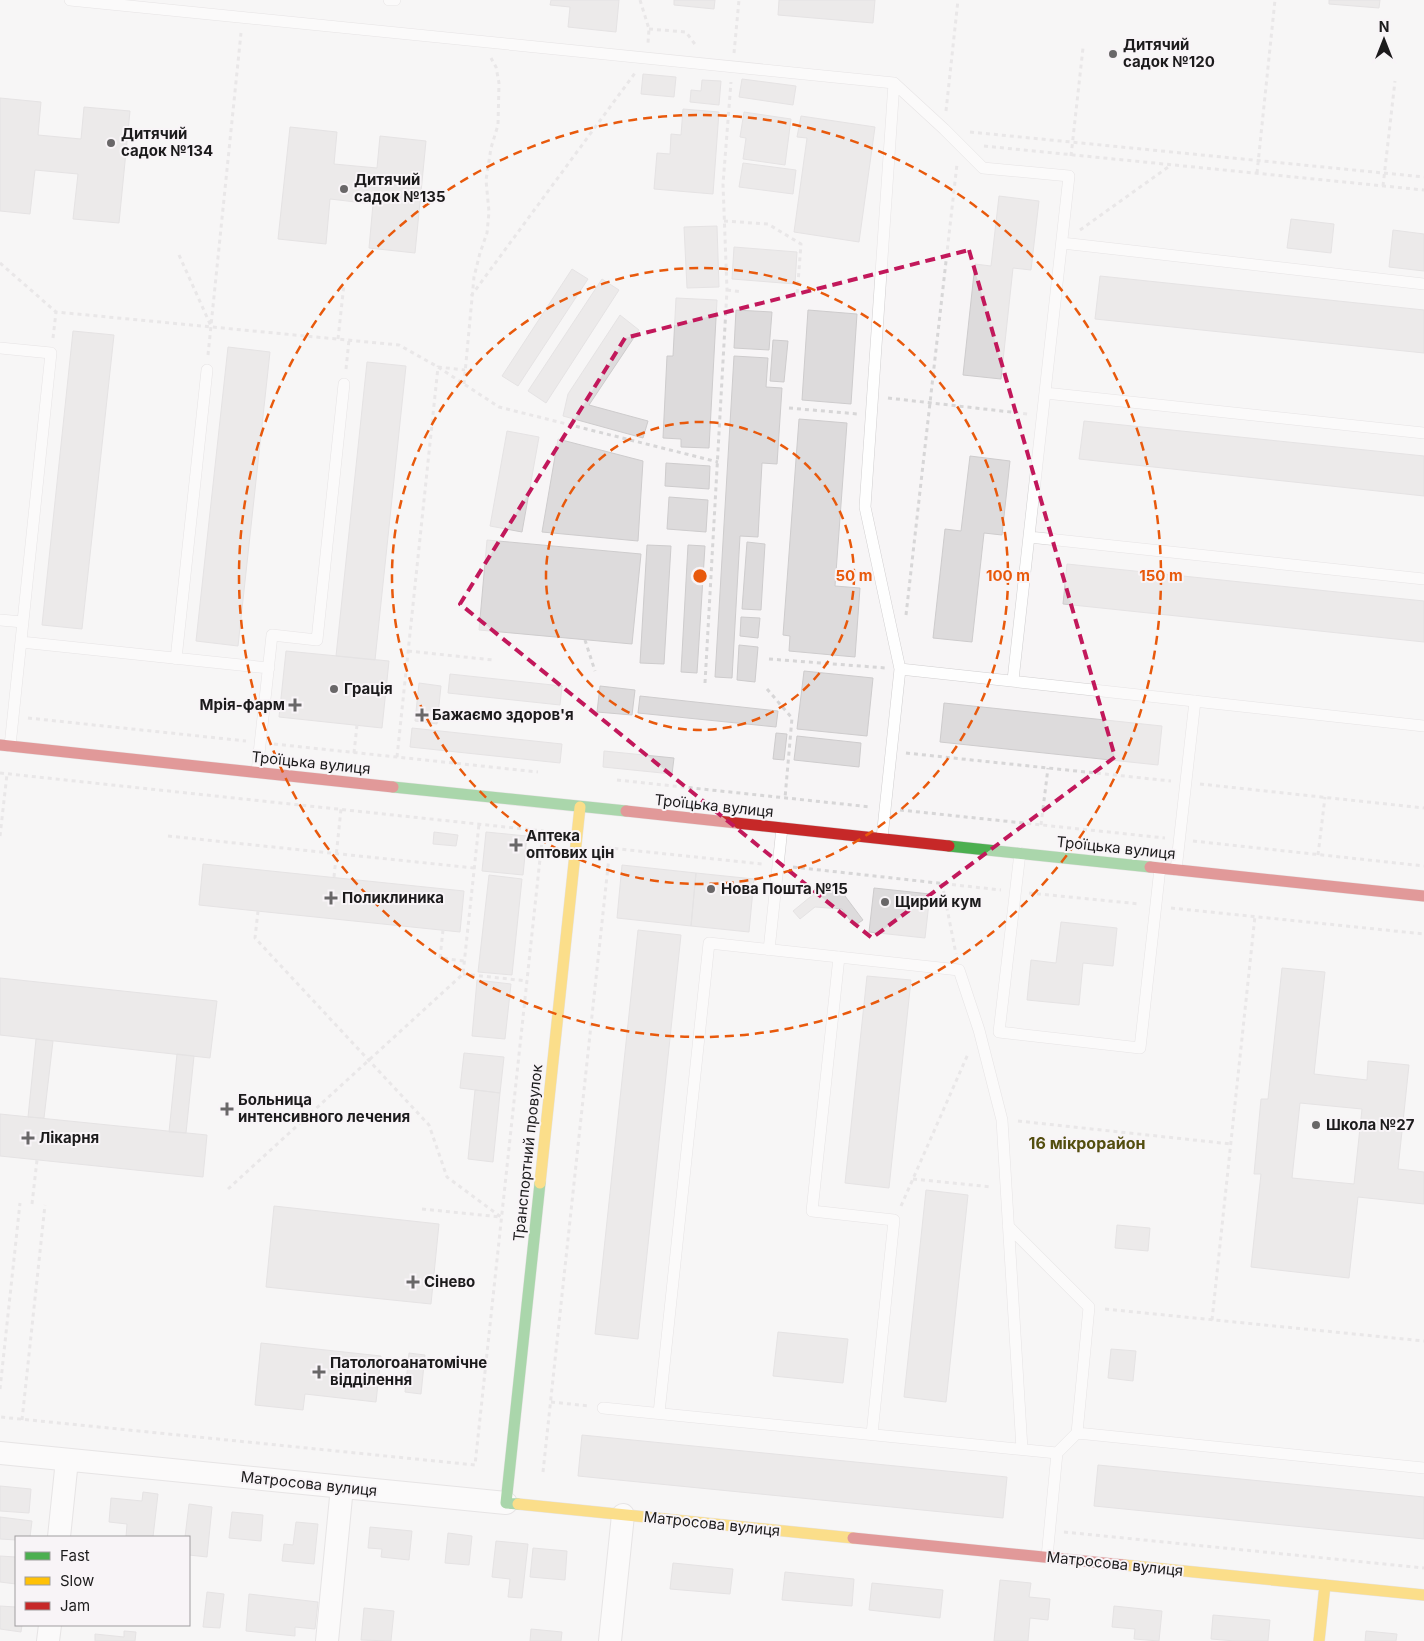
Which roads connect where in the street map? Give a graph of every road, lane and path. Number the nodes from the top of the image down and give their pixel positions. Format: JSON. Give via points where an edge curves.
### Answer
{"nodes":[{"id":1,"x":70,"y":0,"type":"edge"},
{"id":2,"x":389,"y":0,"type":"edge"},
{"id":3,"x":394,"y":0,"type":"edge"},
{"id":4,"x":640,"y":0,"type":"edge"},
{"id":5,"x":739,"y":0,"type":"edge"},
{"id":6,"x":958,"y":0,"type":"edge"},
{"id":7,"x":1275,"y":0,"type":"edge"},
{"id":8,"x":242,"y":17,"type":"junction"},
{"id":9,"x":686,"y":32,"type":"dead end"},
{"id":10,"x":478,"y":41,"type":"junction"},
{"id":11,"x":1083,"y":48,"type":"dead end"},
{"id":12,"x":646,"y":58,"type":"junction"},
{"id":13,"x":733,"y":66,"type":"junction"},
{"id":14,"x":1395,"y":80,"type":"dead end"},
{"id":15,"x":894,"y":83,"type":"junction"},
{"id":16,"x":944,"y":129,"type":"junction"},
{"id":17,"x":1073,"y":142,"type":"junction"},
{"id":18,"x":959,"y":144,"type":"junction"},
{"id":19,"x":1071,"y":155,"type":"junction"},
{"id":20,"x":1258,"y":161,"type":"junction"},
{"id":21,"x":1171,"y":165,"type":"junction"},
{"id":22,"x":1256,"y":173,"type":"junction"},
{"id":23,"x":1384,"y":173,"type":"junction"},
{"id":24,"x":1069,"y":176,"type":"junction"},
{"id":25,"x":1424,"y":177,"type":"edge"},
{"id":26,"x":1383,"y":186,"type":"junction"},
{"id":27,"x":1424,"y":190,"type":"edge"},
{"id":28,"x":724,"y":221,"type":"junction"},
{"id":29,"x":1062,"y":243,"type":"junction"},
{"id":30,"x":179,"y":255,"type":"dead end"},
{"id":31,"x":0,"y":263,"type":"edge"},
{"id":32,"x":344,"y":284,"type":"dead end"},
{"id":33,"x":1424,"y":284,"type":"edge"},
{"id":34,"x":727,"y":290,"type":"junction"},
{"id":35,"x":742,"y":292,"type":"dead end"},
{"id":36,"x":471,"y":296,"type":"junction"},
{"id":37,"x":797,"y":296,"type":"dead end"},
{"id":38,"x":56,"y":312,"type":"junction"},
{"id":39,"x":211,"y":327,"type":"junction"},
{"id":40,"x":338,"y":339,"type":"junction"},
{"id":41,"x":349,"y":340,"type":"junction"},
{"id":42,"x":0,"y":348,"type":"edge"},
{"id":43,"x":52,"y":354,"type":"junction"},
{"id":44,"x":438,"y":367,"type":"junction"},
{"id":45,"x":207,"y":370,"type":"joint"},
{"id":46,"x":465,"y":370,"type":"junction"},
{"id":47,"x":344,"y":384,"type":"joint"},
{"id":48,"x":464,"y":385,"type":"junction"},
{"id":49,"x":1045,"y":393,"type":"junction"},
{"id":50,"x":872,"y":396,"type":"junction"},
{"id":51,"x":930,"y":403,"type":"junction"},
{"id":52,"x":789,"y":408,"type":"dead end"},
{"id":53,"x":871,"y":415,"type":"junction"},
{"id":54,"x":1042,"y":415,"type":"junction"},
{"id":55,"x":1424,"y":433,"type":"edge"},
{"id":56,"x":718,"y":462,"type":"junction"},
{"id":57,"x":1029,"y":538,"type":"junction"},
{"id":58,"x":1424,"y":579,"type":"edge"},
{"id":59,"x":0,"y":620,"type":"edge"},
{"id":60,"x":906,"y":620,"type":"dead end"},
{"id":61,"x":23,"y":622,"type":"junction"},
{"id":62,"x":585,"y":640,"type":"dead end"},
{"id":63,"x":21,"y":642,"type":"junction"},
{"id":64,"x":408,"y":651,"type":"junction"},
{"id":65,"x":176,"y":659,"type":"junction"},
{"id":66,"x":770,"y":659,"type":"dead end"},
{"id":67,"x":492,"y":660,"type":"dead end"},
{"id":68,"x":269,"y":668,"type":"junction"},
{"id":69,"x":900,"y":669,"type":"junction"},
{"id":70,"x":595,"y":671,"type":"dead end"},
{"id":71,"x":1012,"y":680,"type":"junction"},
{"id":72,"x":705,"y":682,"type":"dead end"},
{"id":73,"x":767,"y":689,"type":"dead end"},
{"id":74,"x":1195,"y":701,"type":"junction"},
{"id":75,"x":13,"y":717,"type":"junction"},
{"id":76,"x":357,"y":725,"type":"dead end"},
{"id":77,"x":1424,"y":726,"type":"edge"},
{"id":78,"x":261,"y":743,"type":"junction"},
{"id":79,"x":5,"y":746,"type":"edge"},
{"id":80,"x":891,"y":751,"type":"junction"},
{"id":81,"x":354,"y":753,"type":"junction"},
{"id":82,"x":397,"y":757,"type":"junction"},
{"id":83,"x":1048,"y":768,"type":"junction"},
{"id":84,"x":257,"y":772,"type":"junction"},
{"id":85,"x":538,"y":772,"type":"dead end"},
{"id":86,"x":0,"y":773,"type":"edge"},
{"id":87,"x":7,"y":774,"type":"junction"},
{"id":88,"x":617,"y":780,"type":"dead end"},
{"id":89,"x":1185,"y":783,"type":"junction"},
{"id":90,"x":785,"y":798,"type":"junction"},
{"id":91,"x":1324,"y":798,"type":"junction"},
{"id":92,"x":580,"y":807,"type":"junction"},
{"id":93,"x":1424,"y":808,"type":"edge"},
{"id":94,"x":341,"y":809,"type":"junction"},
{"id":95,"x":885,"y":809,"type":"junction"},
{"id":96,"x":479,"y":824,"type":"junction"},
{"id":97,"x":1042,"y":826,"type":"junction"},
{"id":98,"x":782,"y":828,"type":"junction"},
{"id":99,"x":0,"y":836,"type":"edge"},
{"id":100,"x":168,"y":836,"type":"dead end"},
{"id":101,"x":882,"y":838,"type":"junction"},
{"id":102,"x":1179,"y":840,"type":"junction"},
{"id":103,"x":336,"y":853,"type":"junction"},
{"id":104,"x":1020,"y":853,"type":"junction"},
{"id":105,"x":1318,"y":854,"type":"junction"},
{"id":106,"x":778,"y":866,"type":"junction"},
{"id":107,"x":1424,"y":866,"type":"edge"},
{"id":108,"x":474,"y":868,"type":"junction"},
{"id":109,"x":1160,"y":868,"type":"junction"},
{"id":110,"x":1176,"y":870,"type":"junction"},
{"id":111,"x":334,"y":878,"type":"dead end"},
{"id":112,"x":942,"y":883,"type":"junction"},
{"id":113,"x":1015,"y":891,"type":"junction"},
{"id":114,"x":1424,"y":896,"type":"edge"},
{"id":115,"x":1156,"y":906,"type":"junction"},
{"id":116,"x":258,"y":911,"type":"dead end"},
{"id":117,"x":1255,"y":916,"type":"junction"},
{"id":118,"x":443,"y":930,"type":"dead end"},
{"id":119,"x":1424,"y":934,"type":"edge"},
{"id":120,"x":769,"y":950,"type":"junction"},
{"id":121,"x":839,"y":957,"type":"junction"},
{"id":122,"x":464,"y":961,"type":"junction"},
{"id":123,"x":959,"y":970,"type":"junction"},
{"id":124,"x":463,"y":974,"type":"junction"},
{"id":125,"x":527,"y":981,"type":"junction"},
{"id":126,"x":979,"y":1030,"type":"junction"},
{"id":127,"x":369,"y":1060,"type":"junction"},
{"id":128,"x":1002,"y":1120,"type":"junction"},
{"id":129,"x":1231,"y":1144,"type":"junction"},
{"id":130,"x":37,"y":1160,"type":"dead end"},
{"id":131,"x":913,"y":1179,"type":"junction"},
{"id":132,"x":228,"y":1189,"type":"dead end"},
{"id":133,"x":1006,"y":1189,"type":"junction"},
{"id":134,"x":20,"y":1203,"type":"dead end"},
{"id":135,"x":32,"y":1204,"type":"dead end"},
{"id":136,"x":45,"y":1205,"type":"dead end"},
{"id":137,"x":422,"y":1209,"type":"dead end"},
{"id":138,"x":502,"y":1218,"type":"junction"},
{"id":139,"x":894,"y":1220,"type":"junction"},
{"id":140,"x":1008,"y":1226,"type":"junction"},
{"id":141,"x":1089,"y":1307,"type":"junction"},
{"id":142,"x":1212,"y":1320,"type":"junction"},
{"id":143,"x":1424,"y":1341,"type":"edge"},
{"id":144,"x":0,"y":1390,"type":"edge"},
{"id":145,"x":551,"y":1402,"type":"junction"},
{"id":146,"x":602,"y":1408,"type":"joint"},
{"id":147,"x":660,"y":1413,"type":"junction"},
{"id":148,"x":0,"y":1418,"type":"edge"},
{"id":149,"x":22,"y":1420,"type":"junction"},
{"id":150,"x":1077,"y":1433,"type":"junction"},
{"id":151,"x":872,"y":1434,"type":"junction"},
{"id":152,"x":1022,"y":1449,"type":"junction"},
{"id":153,"x":0,"y":1453,"type":"edge"},
{"id":154,"x":1057,"y":1453,"type":"junction"},
{"id":155,"x":67,"y":1460,"type":"junction"},
{"id":156,"x":1424,"y":1468,"type":"edge"},
{"id":157,"x":543,"y":1472,"type":"dead end"},
{"id":158,"x":342,"y":1487,"type":"junction"},
{"id":159,"x":506,"y":1503,"type":"junction"},
{"id":160,"x":623,"y":1515,"type":"junction"},
{"id":161,"x":1050,"y":1530,"type":"junction"},
{"id":162,"x":59,"y":1536,"type":"edge"},
{"id":163,"x":1047,"y":1558,"type":"junction"},
{"id":164,"x":1424,"y":1568,"type":"edge"},
{"id":165,"x":1325,"y":1585,"type":"junction"},
{"id":166,"x":1424,"y":1595,"type":"edge"},
{"id":167,"x":50,"y":1626,"type":"edge"},
{"id":168,"x":48,"y":1641,"type":"edge"},
{"id":169,"x":327,"y":1641,"type":"edge"},
{"id":170,"x":610,"y":1641,"type":"edge"},
{"id":171,"x":1319,"y":1641,"type":"edge"}],
"edges":[{"from":1,"to":8,"type":"lane"},
{"from":2,"to":3,"type":"lane"},
{"from":4,"to":9,"type":"path","via":[[650,29]]},
{"from":5,"to":13,"type":"path"},
{"from":6,"to":16,"type":"path"},
{"from":7,"to":20,"type":"path"},
{"from":8,"to":10,"type":"lane"},
{"from":8,"to":39,"type":"path"},
{"from":10,"to":12,"type":"lane"},
{"from":10,"to":36,"type":"path","via":[[496,67],[499,100],[498,125],[486,180],[487,233]]},
{"from":11,"to":17,"type":"path"},
{"from":12,"to":13,"type":"lane"},
{"from":12,"to":36,"type":"path"},
{"from":13,"to":15,"type":"lane"},
{"from":13,"to":28,"type":"path","via":[[723,184]]},
{"from":14,"to":23,"type":"path"},
{"from":15,"to":16,"type":"lane"},
{"from":15,"to":50,"type":"lane"},
{"from":16,"to":17,"type":"path"},
{"from":16,"to":18,"type":"lane"},
{"from":17,"to":19,"type":"path"},
{"from":17,"to":20,"type":"path"},
{"from":18,"to":19,"type":"path"},
{"from":18,"to":24,"type":"lane","via":[[983,168]]},
{"from":18,"to":51,"type":"path"},
{"from":19,"to":21,"type":"path"},
{"from":19,"to":24,"type":"path"},
{"from":20,"to":22,"type":"path"},
{"from":20,"to":23,"type":"path"},
{"from":21,"to":22,"type":"path"},
{"from":21,"to":29,"type":"path"},
{"from":22,"to":26,"type":"path"},
{"from":23,"to":25,"type":"path"},
{"from":23,"to":26,"type":"path"},
{"from":24,"to":29,"type":"lane"},
{"from":26,"to":27,"type":"path"},
{"from":28,"to":34,"type":"path"},
{"from":28,"to":37,"type":"path","via":[[768,224],[801,244]]},
{"from":29,"to":33,"type":"lane"},
{"from":29,"to":49,"type":"lane"},
{"from":30,"to":39,"type":"path"},
{"from":31,"to":38,"type":"path"},
{"from":32,"to":40,"type":"path"},
{"from":34,"to":35,"type":"path"},
{"from":34,"to":56,"type":"path"},
{"from":36,"to":46,"type":"path"},
{"from":38,"to":39,"type":"path"},
{"from":38,"to":43,"type":"path"},
{"from":39,"to":40,"type":"path"},
{"from":39,"to":45,"type":"path"},
{"from":40,"to":41,"type":"path"},
{"from":41,"to":44,"type":"path","via":[[399,345]]},
{"from":41,"to":47,"type":"path"},
{"from":42,"to":43,"type":"lane"},
{"from":43,"to":61,"type":"lane"},
{"from":44,"to":46,"type":"path"},
{"from":44,"to":48,"type":"path"},
{"from":44,"to":64,"type":"path"},
{"from":45,"to":65,"type":"lane"},
{"from":46,"to":48,"type":"path"},
{"from":47,"to":68,"type":"lane","via":[[317,640],[272,635]]},
{"from":48,"to":56,"type":"path","via":[[499,407]]},
{"from":49,"to":54,"type":"lane"},
{"from":49,"to":55,"type":"lane"},
{"from":50,"to":51,"type":"path"},
{"from":50,"to":53,"type":"lane"},
{"from":51,"to":54,"type":"path"},
{"from":51,"to":60,"type":"path"},
{"from":52,"to":53,"type":"path"},
{"from":53,"to":69,"type":"lane","via":[[864,507]]},
{"from":54,"to":57,"type":"lane"},
{"from":56,"to":72,"type":"path"},
{"from":57,"to":58,"type":"lane"},
{"from":57,"to":71,"type":"lane"},
{"from":59,"to":61,"type":"lane"},
{"from":61,"to":63,"type":"lane"},
{"from":62,"to":70,"type":"path"},
{"from":63,"to":65,"type":"lane"},
{"from":63,"to":75,"type":"lane"},
{"from":64,"to":67,"type":"path"},
{"from":64,"to":82,"type":"path"},
{"from":65,"to":68,"type":"lane"},
{"from":66,"to":69,"type":"path"},
{"from":68,"to":78,"type":"lane"},
{"from":69,"to":71,"type":"lane"},
{"from":69,"to":80,"type":"lane"},
{"from":71,"to":74,"type":"lane"},
{"from":73,"to":90,"type":"path","via":[[792,718]]},
{"from":74,"to":77,"type":"lane"},
{"from":74,"to":89,"type":"lane"},
{"from":75,"to":78,"type":"path"},
{"from":75,"to":79,"type":"lane"},
{"from":76,"to":81,"type":"path"},
{"from":78,"to":81,"type":"path"},
{"from":78,"to":84,"type":"lane"},
{"from":79,"to":84,"type":"street","name":"Троїцька вулиця"},
{"from":80,"to":83,"type":"path"},
{"from":80,"to":95,"type":"lane"},
{"from":81,"to":82,"type":"path"},
{"from":82,"to":85,"type":"path"},
{"from":83,"to":89,"type":"path"},
{"from":83,"to":97,"type":"path"},
{"from":84,"to":92,"type":"street","name":"Троїцька вулиця"},
{"from":86,"to":87,"type":"path"},
{"from":87,"to":94,"type":"path"},
{"from":87,"to":99,"type":"path"},
{"from":88,"to":90,"type":"path"},
{"from":89,"to":91,"type":"path"},
{"from":89,"to":102,"type":"lane"},
{"from":90,"to":95,"type":"path"},
{"from":91,"to":93,"type":"path"},
{"from":91,"to":105,"type":"path"},
{"from":92,"to":98,"type":"street","name":"Троїцька вулиця"},
{"from":92,"to":159,"type":"street","name":"Транспортний провулок"},
{"from":94,"to":96,"type":"path"},
{"from":94,"to":103,"type":"path"},
{"from":95,"to":97,"type":"path"},
{"from":95,"to":101,"type":"lane"},
{"from":96,"to":108,"type":"path"},
{"from":96,"to":125,"type":"path","via":[[543,831]]},
{"from":97,"to":102,"type":"path"},
{"from":98,"to":101,"type":"street","name":"Троїцька вулиця"},
{"from":98,"to":106,"type":"lane"},
{"from":100,"to":103,"type":"path"},
{"from":101,"to":104,"type":"street","name":"Троїцька вулиця"},
{"from":102,"to":105,"type":"path"},
{"from":102,"to":110,"type":"lane"},
{"from":103,"to":108,"type":"path"},
{"from":103,"to":111,"type":"path"},
{"from":104,"to":109,"type":"street","name":"Троїцька вулиця"},
{"from":104,"to":113,"type":"lane"},
{"from":105,"to":107,"type":"path"},
{"from":106,"to":112,"type":"path"},
{"from":106,"to":120,"type":"lane"},
{"from":106,"to":145,"type":"path","via":[[610,848]]},
{"from":108,"to":122,"type":"path"},
{"from":109,"to":110,"type":"street","name":"Троїцька вулиця"},
{"from":109,"to":115,"type":"lane"},
{"from":110,"to":114,"type":"street","name":"Троїцька вулиця"},
{"from":112,"to":113,"type":"path"},
{"from":112,"to":123,"type":"path"},
{"from":113,"to":115,"type":"path"},
{"from":113,"to":115,"type":"lane","via":[[1000,1032],[1140,1048]]},
{"from":115,"to":117,"type":"path"},
{"from":116,"to":127,"type":"path","via":[[255,938]]},
{"from":117,"to":119,"type":"path"},
{"from":117,"to":129,"type":"path"},
{"from":118,"to":122,"type":"path","via":[[440,958]]},
{"from":120,"to":121,"type":"lane"},
{"from":120,"to":147,"type":"lane","via":[[710,943]]},
{"from":121,"to":123,"type":"lane"},
{"from":121,"to":139,"type":"lane","via":[[812,1211]]},
{"from":122,"to":124,"type":"path"},
{"from":123,"to":126,"type":"lane"},
{"from":124,"to":125,"type":"path"},
{"from":124,"to":127,"type":"path"},
{"from":125,"to":138,"type":"path"},
{"from":126,"to":128,"type":"lane"},
{"from":126,"to":131,"type":"path"},
{"from":127,"to":132,"type":"path"},
{"from":127,"to":138,"type":"path","via":[[430,1125],[448,1177]]},
{"from":128,"to":129,"type":"path"},
{"from":128,"to":133,"type":"lane"},
{"from":129,"to":142,"type":"path"},
{"from":130,"to":135,"type":"path"},
{"from":131,"to":133,"type":"path"},
{"from":131,"to":139,"type":"path"},
{"from":133,"to":140,"type":"lane"},
{"from":134,"to":144,"type":"path"},
{"from":136,"to":149,"type":"path"},
{"from":137,"to":138,"type":"path"},
{"from":138,"to":149,"type":"path","via":[[476,1465]]},
{"from":139,"to":151,"type":"lane"},
{"from":140,"to":141,"type":"lane"},
{"from":140,"to":152,"type":"lane"},
{"from":141,"to":142,"type":"path"},
{"from":141,"to":150,"type":"lane"},
{"from":142,"to":143,"type":"path"},
{"from":145,"to":146,"type":"path"},
{"from":145,"to":157,"type":"path"},
{"from":146,"to":147,"type":"lane"},
{"from":147,"to":151,"type":"lane"},
{"from":148,"to":149,"type":"path"},
{"from":150,"to":154,"type":"lane"},
{"from":150,"to":156,"type":"lane"},
{"from":151,"to":152,"type":"lane"},
{"from":152,"to":154,"type":"lane"},
{"from":153,"to":155,"type":"street","name":"Матросова вулиця"},
{"from":154,"to":161,"type":"lane"},
{"from":155,"to":158,"type":"street","name":"Матросова вулиця"},
{"from":155,"to":162,"type":"street"},
{"from":158,"to":159,"type":"street","name":"Матросова вулиця"},
{"from":158,"to":169,"type":"street"},
{"from":159,"to":160,"type":"street","name":"Матросова вулиця"},
{"from":160,"to":163,"type":"street","name":"Матросова вулиця"},
{"from":160,"to":170,"type":"street"},
{"from":161,"to":163,"type":"lane"},
{"from":161,"to":164,"type":"path"},
{"from":163,"to":165,"type":"street","name":"Матросова вулиця"},
{"from":165,"to":166,"type":"street","name":"Матросова вулиця"},
{"from":165,"to":171,"type":"street"},
{"from":167,"to":168,"type":"street"}]}
